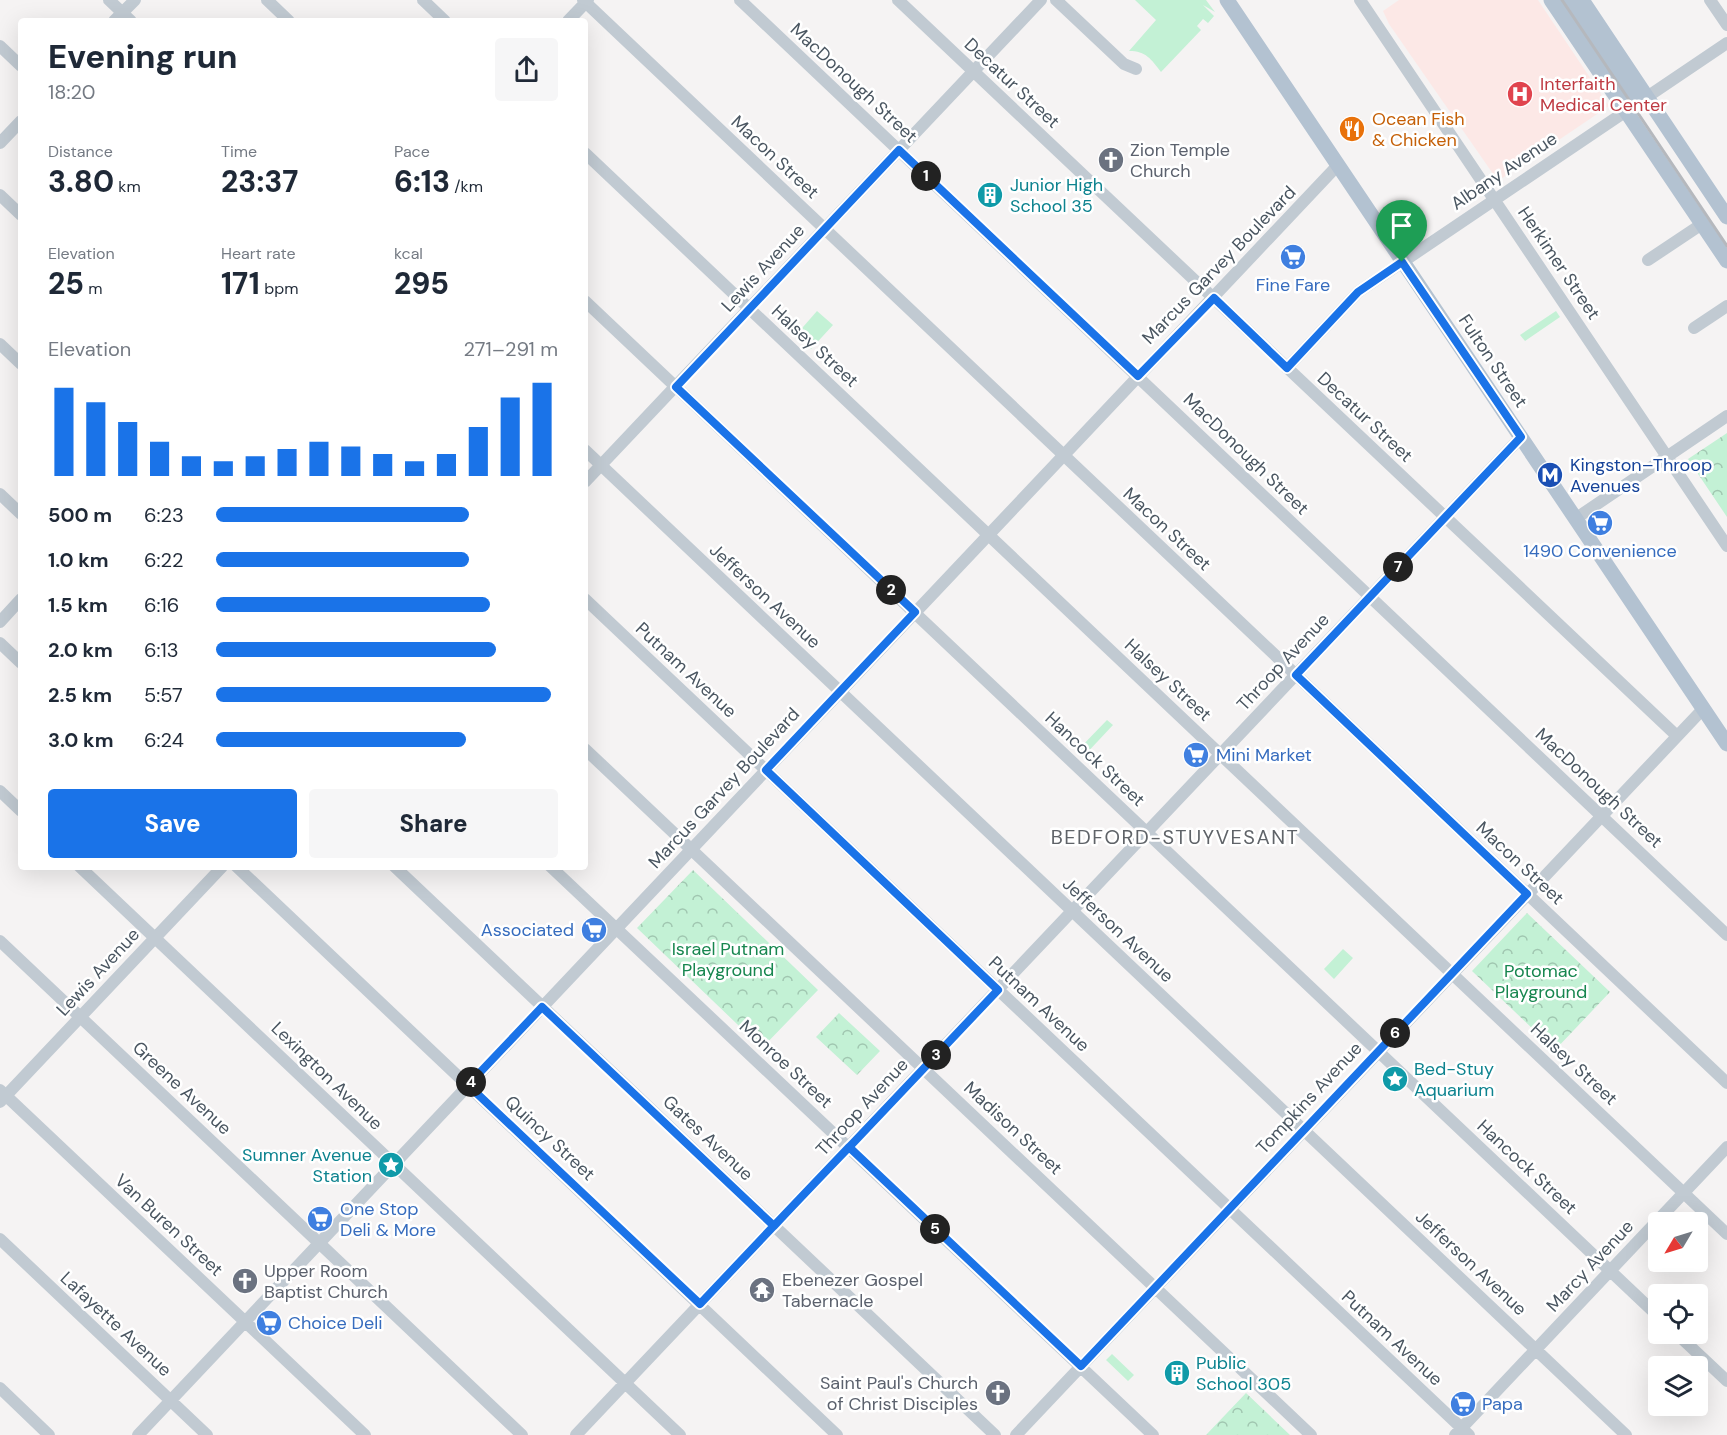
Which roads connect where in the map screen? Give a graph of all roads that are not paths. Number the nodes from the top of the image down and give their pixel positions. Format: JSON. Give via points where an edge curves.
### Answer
{"nodes":[{"id":1,"x":109,"y":0,"type":"edge"},
{"id":2,"x":135,"y":0,"type":"edge"},
{"id":3,"x":267,"y":0,"type":"edge"},
{"id":4,"x":423,"y":0,"type":"edge"},
{"id":5,"x":740,"y":0,"type":"edge"},
{"id":6,"x":898,"y":0,"type":"edge"},
{"id":7,"x":1041,"y":0,"type":"edge"},
{"id":8,"x":1056,"y":0,"type":"edge"},
{"id":9,"x":1227,"y":0,"type":"edge"},
{"id":10,"x":1360,"y":0,"type":"edge"},
{"id":11,"x":1551,"y":0,"type":"edge"},
{"id":12,"x":1566,"y":0,"type":"edge"},
{"id":13,"x":1581,"y":0,"type":"edge"},
{"id":14,"x":1710,"y":0,"type":"edge"},
{"id":15,"x":585,"y":1,"type":"edge"},
{"id":16,"x":123,"y":18,"type":"edge"},
{"id":17,"x":286,"y":18,"type":"edge"},
{"id":18,"x":443,"y":18,"type":"edge"},
{"id":19,"x":571,"y":18,"type":"edge"},
{"id":20,"x":1727,"y":25,"type":"edge"},
{"id":21,"x":1727,"y":44,"type":"edge"},
{"id":22,"x":0,"y":46,"type":"edge"},
{"id":23,"x":18,"y":63,"type":"edge"},
{"id":24,"x":1136,"y":69,"type":"dead end"},
{"id":25,"x":974,"y":71,"type":"junction"},
{"id":26,"x":1636,"y":103,"type":"junction"},
{"id":27,"x":18,"y":124,"type":"edge"},
{"id":28,"x":0,"y":143,"type":"edge"},
{"id":29,"x":899,"y":150,"type":"junction"},
{"id":30,"x":588,"y":156,"type":"edge"},
{"id":31,"x":1338,"y":165,"type":"junction"},
{"id":32,"x":0,"y":195,"type":"edge"},
{"id":33,"x":1494,"y":200,"type":"junction"},
{"id":34,"x":18,"y":212,"type":"edge"},
{"id":35,"x":1727,"y":217,"type":"edge"},
{"id":36,"x":1702,"y":224,"type":"junction"},
{"id":37,"x":825,"y":229,"type":"junction"},
{"id":38,"x":1648,"y":260,"type":"dead end"},
{"id":39,"x":1727,"y":261,"type":"edge"},
{"id":40,"x":1402,"y":262,"type":"junction"},
{"id":41,"x":1214,"y":298,"type":"junction"},
{"id":42,"x":588,"y":304,"type":"edge"},
{"id":43,"x":1727,"y":306,"type":"edge"},
{"id":44,"x":749,"y":309,"type":"junction"},
{"id":45,"x":1694,"y":328,"type":"dead end"},
{"id":46,"x":0,"y":344,"type":"edge"},
{"id":47,"x":18,"y":361,"type":"edge"},
{"id":48,"x":1287,"y":368,"type":"junction"},
{"id":49,"x":1138,"y":376,"type":"junction"},
{"id":50,"x":676,"y":387,"type":"junction"},
{"id":51,"x":1727,"y":416,"type":"edge"},
{"id":52,"x":1521,"y":437,"type":"junction"},
{"id":53,"x":588,"y":453,"type":"edge"},
{"id":54,"x":1063,"y":455,"type":"junction"},
{"id":55,"x":1667,"y":456,"type":"junction"},
{"id":56,"x":601,"y":466,"type":"junction"},
{"id":57,"x":588,"y":479,"type":"edge"},
{"id":58,"x":0,"y":494,"type":"edge"},
{"id":59,"x":18,"y":511,"type":"edge"},
{"id":60,"x":1445,"y":517,"type":"junction"},
{"id":61,"x":1575,"y":519,"type":"junction"},
{"id":62,"x":988,"y":535,"type":"junction"},
{"id":63,"x":1727,"y":546,"type":"edge"},
{"id":64,"x":1370,"y":596,"type":"junction"},
{"id":65,"x":18,"y":602,"type":"edge"},
{"id":66,"x":588,"y":602,"type":"edge"},
{"id":67,"x":915,"y":612,"type":"junction"},
{"id":68,"x":0,"y":622,"type":"edge"},
{"id":69,"x":0,"y":643,"type":"edge"},
{"id":70,"x":18,"y":660,"type":"edge"},
{"id":71,"x":1296,"y":675,"type":"junction"},
{"id":72,"x":840,"y":691,"type":"junction"},
{"id":73,"x":1703,"y":708,"type":"junction"},
{"id":74,"x":1677,"y":736,"type":"junction"},
{"id":75,"x":1727,"y":744,"type":"edge"},
{"id":76,"x":588,"y":752,"type":"edge"},
{"id":77,"x":1221,"y":754,"type":"junction"},
{"id":78,"x":766,"y":770,"type":"junction"},
{"id":79,"x":0,"y":791,"type":"edge"},
{"id":80,"x":18,"y":808,"type":"edge"},
{"id":81,"x":1601,"y":814,"type":"junction"},
{"id":82,"x":1147,"y":832,"type":"junction"},
{"id":83,"x":691,"y":849,"type":"junction"},
{"id":84,"x":83,"y":870,"type":"edge"},
{"id":85,"x":219,"y":870,"type":"edge"},
{"id":86,"x":240,"y":870,"type":"edge"},
{"id":87,"x":398,"y":870,"type":"edge"},
{"id":88,"x":554,"y":870,"type":"edge"},
{"id":89,"x":1527,"y":894,"type":"junction"},
{"id":90,"x":1072,"y":911,"type":"junction"},
{"id":91,"x":616,"y":929,"type":"junction"},
{"id":92,"x":1727,"y":935,"type":"edge"},
{"id":93,"x":155,"y":938,"type":"junction"},
{"id":94,"x":0,"y":941,"type":"edge"},
{"id":95,"x":1452,"y":973,"type":"junction"},
{"id":96,"x":998,"y":990,"type":"junction"},
{"id":97,"x":542,"y":1007,"type":"junction"},
{"id":98,"x":80,"y":1017,"type":"junction"},
{"id":99,"x":1378,"y":1051,"type":"junction"},
{"id":100,"x":923,"y":1068,"type":"junction"},
{"id":101,"x":1727,"y":1083,"type":"edge"},
{"id":102,"x":468,"y":1085,"type":"junction"},
{"id":103,"x":2,"y":1096,"type":"edge"},
{"id":104,"x":1304,"y":1130,"type":"junction"},
{"id":105,"x":849,"y":1147,"type":"junction"},
{"id":106,"x":1727,"y":1147,"type":"edge"},
{"id":107,"x":393,"y":1164,"type":"junction"},
{"id":108,"x":1684,"y":1193,"type":"junction"},
{"id":109,"x":1230,"y":1209,"type":"junction"},
{"id":110,"x":774,"y":1226,"type":"junction"},
{"id":111,"x":1727,"y":1234,"type":"edge"},
{"id":112,"x":0,"y":1239,"type":"edge"},
{"id":113,"x":319,"y":1243,"type":"junction"},
{"id":114,"x":1610,"y":1271,"type":"junction"},
{"id":115,"x":1155,"y":1288,"type":"junction"},
{"id":116,"x":700,"y":1304,"type":"junction"},
{"id":117,"x":1648,"y":1307,"type":"edge"},
{"id":118,"x":245,"y":1322,"type":"junction"},
{"id":119,"x":1688,"y":1344,"type":"edge"},
{"id":120,"x":1536,"y":1349,"type":"junction"},
{"id":121,"x":1081,"y":1366,"type":"junction"},
{"id":122,"x":1727,"y":1381,"type":"edge"},
{"id":123,"x":625,"y":1383,"type":"junction"},
{"id":124,"x":0,"y":1388,"type":"edge"},
{"id":125,"x":170,"y":1400,"type":"junction"},
{"id":126,"x":1462,"y":1433,"type":"edge"},
{"id":127,"x":49,"y":1435,"type":"edge"},
{"id":128,"x":138,"y":1435,"type":"edge"},
{"id":129,"x":207,"y":1435,"type":"edge"},
{"id":130,"x":365,"y":1435,"type":"edge"},
{"id":131,"x":522,"y":1435,"type":"edge"},
{"id":132,"x":576,"y":1435,"type":"edge"},
{"id":133,"x":680,"y":1435,"type":"edge"},
{"id":134,"x":837,"y":1435,"type":"edge"},
{"id":135,"x":995,"y":1435,"type":"edge"},
{"id":136,"x":1016,"y":1435,"type":"edge"},
{"id":137,"x":1153,"y":1435,"type":"edge"},
{"id":138,"x":1311,"y":1435,"type":"edge"},
{"id":139,"x":1626,"y":1435,"type":"edge"}],
"edges":[{"from":1,"to":16,"type":"street"},
{"from":2,"to":16,"type":"street"},
{"from":3,"to":17,"type":"street"},
{"from":4,"to":18,"type":"street"},
{"from":5,"to":29,"type":"street","name":"MacDonough Street"},
{"from":6,"to":25,"type":"street","name":"Decatur Street"},
{"from":7,"to":25,"type":"street","name":"Lewis Avenue"},
{"from":8,"to":24,"type":"street","via":[[1124,64]]},
{"from":9,"to":31,"type":"main road","name":"Fulton Street"},
{"from":10,"to":33,"type":"street","name":"Herkimer Street"},
{"from":11,"to":26,"type":"main road"},
{"from":12,"to":26,"type":"main road"},
{"from":13,"to":26,"type":"main road"},
{"from":14,"to":20,"type":"street"},
{"from":15,"to":19,"type":"street"},
{"from":15,"to":37,"type":"street","name":"Macon Street"},
{"from":21,"to":26,"type":"street","name":"Albany Avenue"},
{"from":22,"to":23,"type":"street"},
{"from":25,"to":29,"type":"street","name":"Lewis Avenue"},
{"from":25,"to":41,"type":"street","name":"Decatur Street"},
{"from":26,"to":33,"type":"street","name":"Albany Avenue"},
{"from":26,"to":35,"type":"main road"},
{"from":26,"to":36,"type":"main road"},
{"from":27,"to":28,"type":"street"},
{"from":29,"to":37,"type":"street","name":"Lewis Avenue"},
{"from":29,"to":49,"type":"street","name":"MacDonough Street"},
{"from":30,"to":44,"type":"street","name":"Halsey Street"},
{"from":31,"to":40,"type":"main road","name":"Fulton Street"},
{"from":31,"to":41,"type":"street","name":"Marcus Garvey Boulevard"},
{"from":32,"to":34,"type":"street"},
{"from":33,"to":40,"type":"street","name":"Albany Avenue"},
{"from":33,"to":55,"type":"street","name":"Herkimer Street"},
{"from":36,"to":38,"type":"street"},
{"from":36,"to":39,"type":"main road"},
{"from":37,"to":44,"type":"street","name":"Lewis Avenue"},
{"from":37,"to":54,"type":"street","name":"Macon Street"},
{"from":40,"to":48,"type":"street","name":"Albany Avenue","via":[[1358,292]]},
{"from":40,"to":52,"type":"main road","name":"Fulton Street"},
{"from":41,"to":48,"type":"street","name":"Decatur Street"},
{"from":41,"to":49,"type":"street","name":"Marcus Garvey Boulevard"},
{"from":42,"to":50,"type":"street","name":"Hancock Street"},
{"from":43,"to":45,"type":"street"},
{"from":44,"to":50,"type":"street","name":"Lewis Avenue"},
{"from":44,"to":62,"type":"street","name":"Halsey Street"},
{"from":46,"to":47,"type":"street"},
{"from":48,"to":60,"type":"street","name":"Decatur Street"},
{"from":49,"to":54,"type":"street","name":"Marcus Garvey Boulevard"},
{"from":49,"to":64,"type":"street","name":"MacDonough Street"},
{"from":50,"to":56,"type":"street","name":"Lewis Avenue"},
{"from":50,"to":67,"type":"street","name":"Hancock Street"},
{"from":51,"to":55,"type":"street"},
{"from":52,"to":60,"type":"street","name":"Throop Avenue"},
{"from":52,"to":61,"type":"main road","name":"Fulton Street"},
{"from":53,"to":56,"type":"street","name":"Jefferson Avenue"},
{"from":54,"to":62,"type":"street","name":"Marcus Garvey Boulevard"},
{"from":54,"to":71,"type":"street","name":"Macon Street"},
{"from":55,"to":61,"type":"street"},
{"from":55,"to":63,"type":"street","name":"Herkimer Street"},
{"from":56,"to":57,"type":"street","name":"Lewis Avenue"},
{"from":56,"to":72,"type":"street","name":"Jefferson Avenue"},
{"from":58,"to":59,"type":"street"},
{"from":60,"to":64,"type":"street","name":"Throop Avenue"},
{"from":60,"to":74,"type":"street","name":"Decatur Street"},
{"from":61,"to":73,"type":"main road","name":"Fulton Street"},
{"from":62,"to":67,"type":"street","name":"Marcus Garvey Boulevard"},
{"from":62,"to":77,"type":"street","name":"Halsey Street"},
{"from":64,"to":71,"type":"street","name":"Throop Avenue"},
{"from":64,"to":81,"type":"street","name":"MacDonough Street"},
{"from":65,"to":68,"type":"street"},
{"from":66,"to":78,"type":"street","name":"Putnam Avenue"},
{"from":67,"to":72,"type":"street","name":"Marcus Garvey Boulevard"},
{"from":67,"to":82,"type":"street","name":"Hancock Street"},
{"from":69,"to":70,"type":"street"},
{"from":71,"to":77,"type":"street","name":"Throop Avenue"},
{"from":71,"to":89,"type":"street","name":"Macon Street"},
{"from":72,"to":78,"type":"street","name":"Marcus Garvey Boulevard"},
{"from":72,"to":90,"type":"street","name":"Jefferson Avenue"},
{"from":73,"to":74,"type":"street","name":"Tompkins Avenue"},
{"from":73,"to":75,"type":"main road","name":"Fulton Street"},
{"from":74,"to":81,"type":"street","name":"Tompkins Avenue"},
{"from":76,"to":83,"type":"street","name":"Madison Street"},
{"from":77,"to":82,"type":"street","name":"Throop Avenue"},
{"from":77,"to":95,"type":"street","name":"Halsey Street"},
{"from":78,"to":83,"type":"street","name":"Marcus Garvey Boulevard"},
{"from":78,"to":96,"type":"street","name":"Putnam Avenue"},
{"from":79,"to":80,"type":"street"},
{"from":81,"to":89,"type":"street","name":"Tompkins Avenue"},
{"from":81,"to":92,"type":"street","name":"MacDonough Street"},
{"from":82,"to":90,"type":"street","name":"Throop Avenue"},
{"from":82,"to":99,"type":"street","name":"Hancock Street"},
{"from":83,"to":91,"type":"street","name":"Marcus Garvey Boulevard"},
{"from":83,"to":100,"type":"street","name":"Madison Street"},
{"from":84,"to":93,"type":"street","name":"Lexington Avenue"},
{"from":85,"to":93,"type":"street","name":"Lewis Avenue"},
{"from":86,"to":102,"type":"street","name":"Quincy Street"},
{"from":87,"to":97,"type":"street","name":"Gates Avenue"},
{"from":88,"to":91,"type":"street","name":"Monroe Street"},
{"from":89,"to":95,"type":"street","name":"Tompkins Avenue"},
{"from":89,"to":101,"type":"street","name":"Macon Street"},
{"from":90,"to":96,"type":"street","name":"Throop Avenue"},
{"from":90,"to":104,"type":"street","name":"Jefferson Avenue"},
{"from":91,"to":97,"type":"street","name":"Marcus Garvey Boulevard"},
{"from":91,"to":105,"type":"street","name":"Monroe Street"},
{"from":93,"to":98,"type":"street","name":"Lewis Avenue"},
{"from":93,"to":107,"type":"street","name":"Lexington Avenue"},
{"from":94,"to":98,"type":"street","name":"Greene Avenue"},
{"from":95,"to":99,"type":"street","name":"Tompkins Avenue"},
{"from":95,"to":108,"type":"street","name":"Halsey Street"},
{"from":96,"to":100,"type":"street","name":"Throop Avenue"},
{"from":96,"to":109,"type":"street","name":"Putnam Avenue"},
{"from":97,"to":102,"type":"street","name":"Marcus Garvey Boulevard"},
{"from":97,"to":110,"type":"street","name":"Gates Avenue"},
{"from":98,"to":103,"type":"street","name":"Lewis Avenue"},
{"from":98,"to":113,"type":"street","name":"Greene Avenue"},
{"from":99,"to":104,"type":"street","name":"Tompkins Avenue"},
{"from":99,"to":114,"type":"street","name":"Hancock Street"},
{"from":100,"to":105,"type":"street","name":"Throop Avenue"},
{"from":100,"to":115,"type":"street","name":"Madison Street"},
{"from":102,"to":107,"type":"street","name":"Marcus Garvey Boulevard"},
{"from":102,"to":116,"type":"street","name":"Quincy Street"},
{"from":103,"to":118,"type":"street","name":"Van Buren Street"},
{"from":104,"to":109,"type":"street","name":"Tompkins Avenue"},
{"from":104,"to":120,"type":"street","name":"Jefferson Avenue"},
{"from":105,"to":110,"type":"street","name":"Throop Avenue"},
{"from":105,"to":121,"type":"street","name":"Monroe Street"},
{"from":106,"to":108,"type":"street","name":"Marcy Avenue"},
{"from":107,"to":113,"type":"street","name":"Marcus Garvey Boulevard"},
{"from":107,"to":123,"type":"street","name":"Lexington Avenue"},
{"from":108,"to":111,"type":"street","name":"Halsey Street"},
{"from":108,"to":114,"type":"street","name":"Marcy Avenue"},
{"from":109,"to":115,"type":"street","name":"Tompkins Avenue"},
{"from":109,"to":126,"type":"street","name":"Putnam Avenue"},
{"from":110,"to":116,"type":"street","name":"Throop Avenue"},
{"from":110,"to":135,"type":"street","name":"Gates Avenue"},
{"from":112,"to":125,"type":"street","name":"Lafayette Avenue"},
{"from":113,"to":118,"type":"street","name":"Marcus Garvey Boulevard"},
{"from":113,"to":131,"type":"street","name":"Greene Avenue"},
{"from":114,"to":117,"type":"street","name":"Hancock Street"},
{"from":114,"to":120,"type":"street","name":"Marcy Avenue"},
{"from":115,"to":121,"type":"street","name":"Tompkins Avenue"},
{"from":115,"to":138,"type":"street","name":"Madison Street"},
{"from":116,"to":123,"type":"street","name":"Throop Avenue"},
{"from":116,"to":134,"type":"street","name":"Quincy Street"},
{"from":118,"to":125,"type":"street","name":"Marcus Garvey Boulevard"},
{"from":118,"to":130,"type":"street","name":"Van Buren Street"},
{"from":119,"to":122,"type":"street"},
{"from":120,"to":126,"type":"street","name":"Marcy Avenue"},
{"from":120,"to":139,"type":"street","name":"Jefferson Avenue"},
{"from":121,"to":136,"type":"street","name":"Tompkins Avenue"},
{"from":121,"to":137,"type":"street","name":"Monroe Street"},
{"from":123,"to":132,"type":"street","name":"Throop Avenue"},
{"from":123,"to":133,"type":"street","name":"Lexington Avenue"},
{"from":124,"to":127,"type":"street"},
{"from":125,"to":128,"type":"street","name":"Marcus Garvey Boulevard"},
{"from":125,"to":129,"type":"street","name":"Lafayette Avenue"}]}
